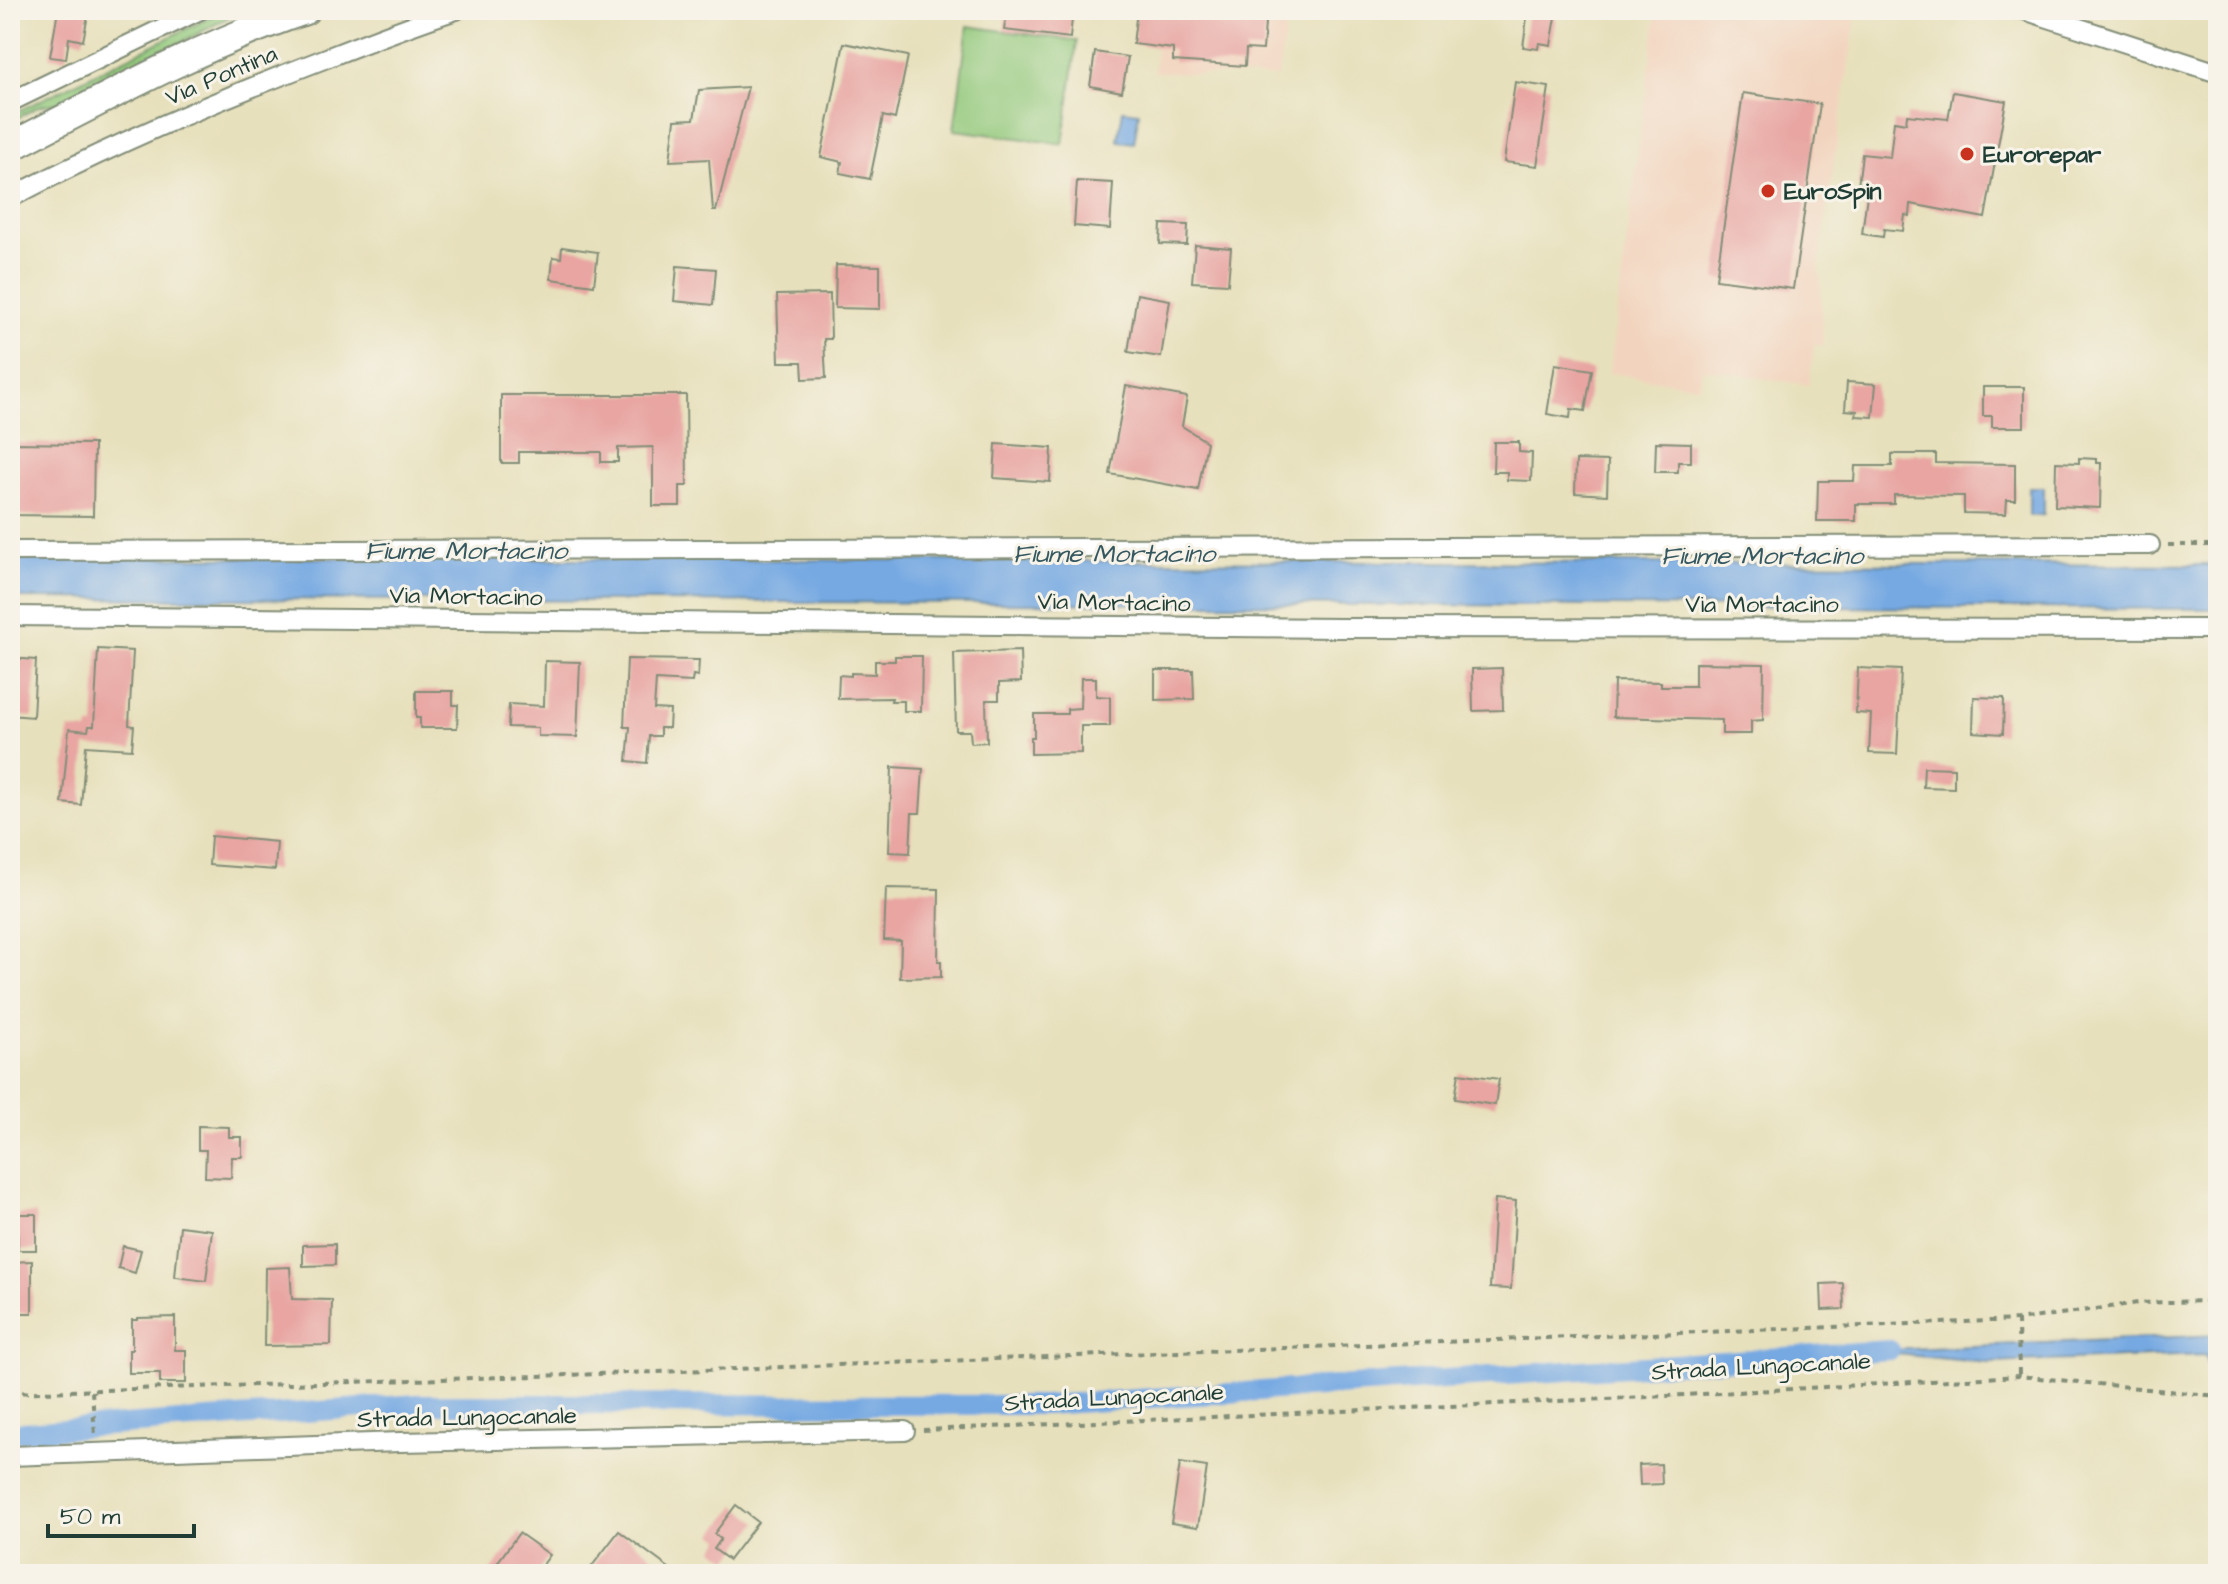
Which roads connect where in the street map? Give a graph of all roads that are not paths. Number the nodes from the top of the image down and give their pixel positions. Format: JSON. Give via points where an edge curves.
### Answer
{"nodes":[{"id":1,"x":200,"y":10,"type":"edge"},
{"id":2,"x":305,"y":10,"type":"edge"},
{"id":3,"x":456,"y":10,"type":"edge"},
{"id":4,"x":2024,"y":10,"type":"edge"},
{"id":5,"x":2218,"y":73,"type":"edge"},
{"id":6,"x":10,"y":102,"type":"edge"},
{"id":7,"x":10,"y":147,"type":"edge"},
{"id":8,"x":10,"y":198,"type":"edge"},
{"id":9,"x":2150,"y":545,"type":"road end"},
{"id":10,"x":10,"y":551,"type":"edge"},
{"id":11,"x":10,"y":616,"type":"edge"},
{"id":12,"x":2218,"y":629,"type":"edge"},
{"id":13,"x":905,"y":1431,"type":"road end"},
{"id":14,"x":10,"y":1456,"type":"edge"}],
"edges":[{"from":1,"to":6,"type":"street"},
{"from":2,"to":7,"type":"main road","via":[[193,54]]},
{"from":3,"to":8,"type":"street","name":"Via Pontina","via":[[192,112]]},
{"from":4,"to":5,"type":"street"},
{"from":9,"to":10,"type":"street"},
{"from":11,"to":12,"type":"street","name":"Via Mortacino","via":[[1339,628]]},
{"from":13,"to":14,"type":"street","name":"Strada Lungocanale"}]}
